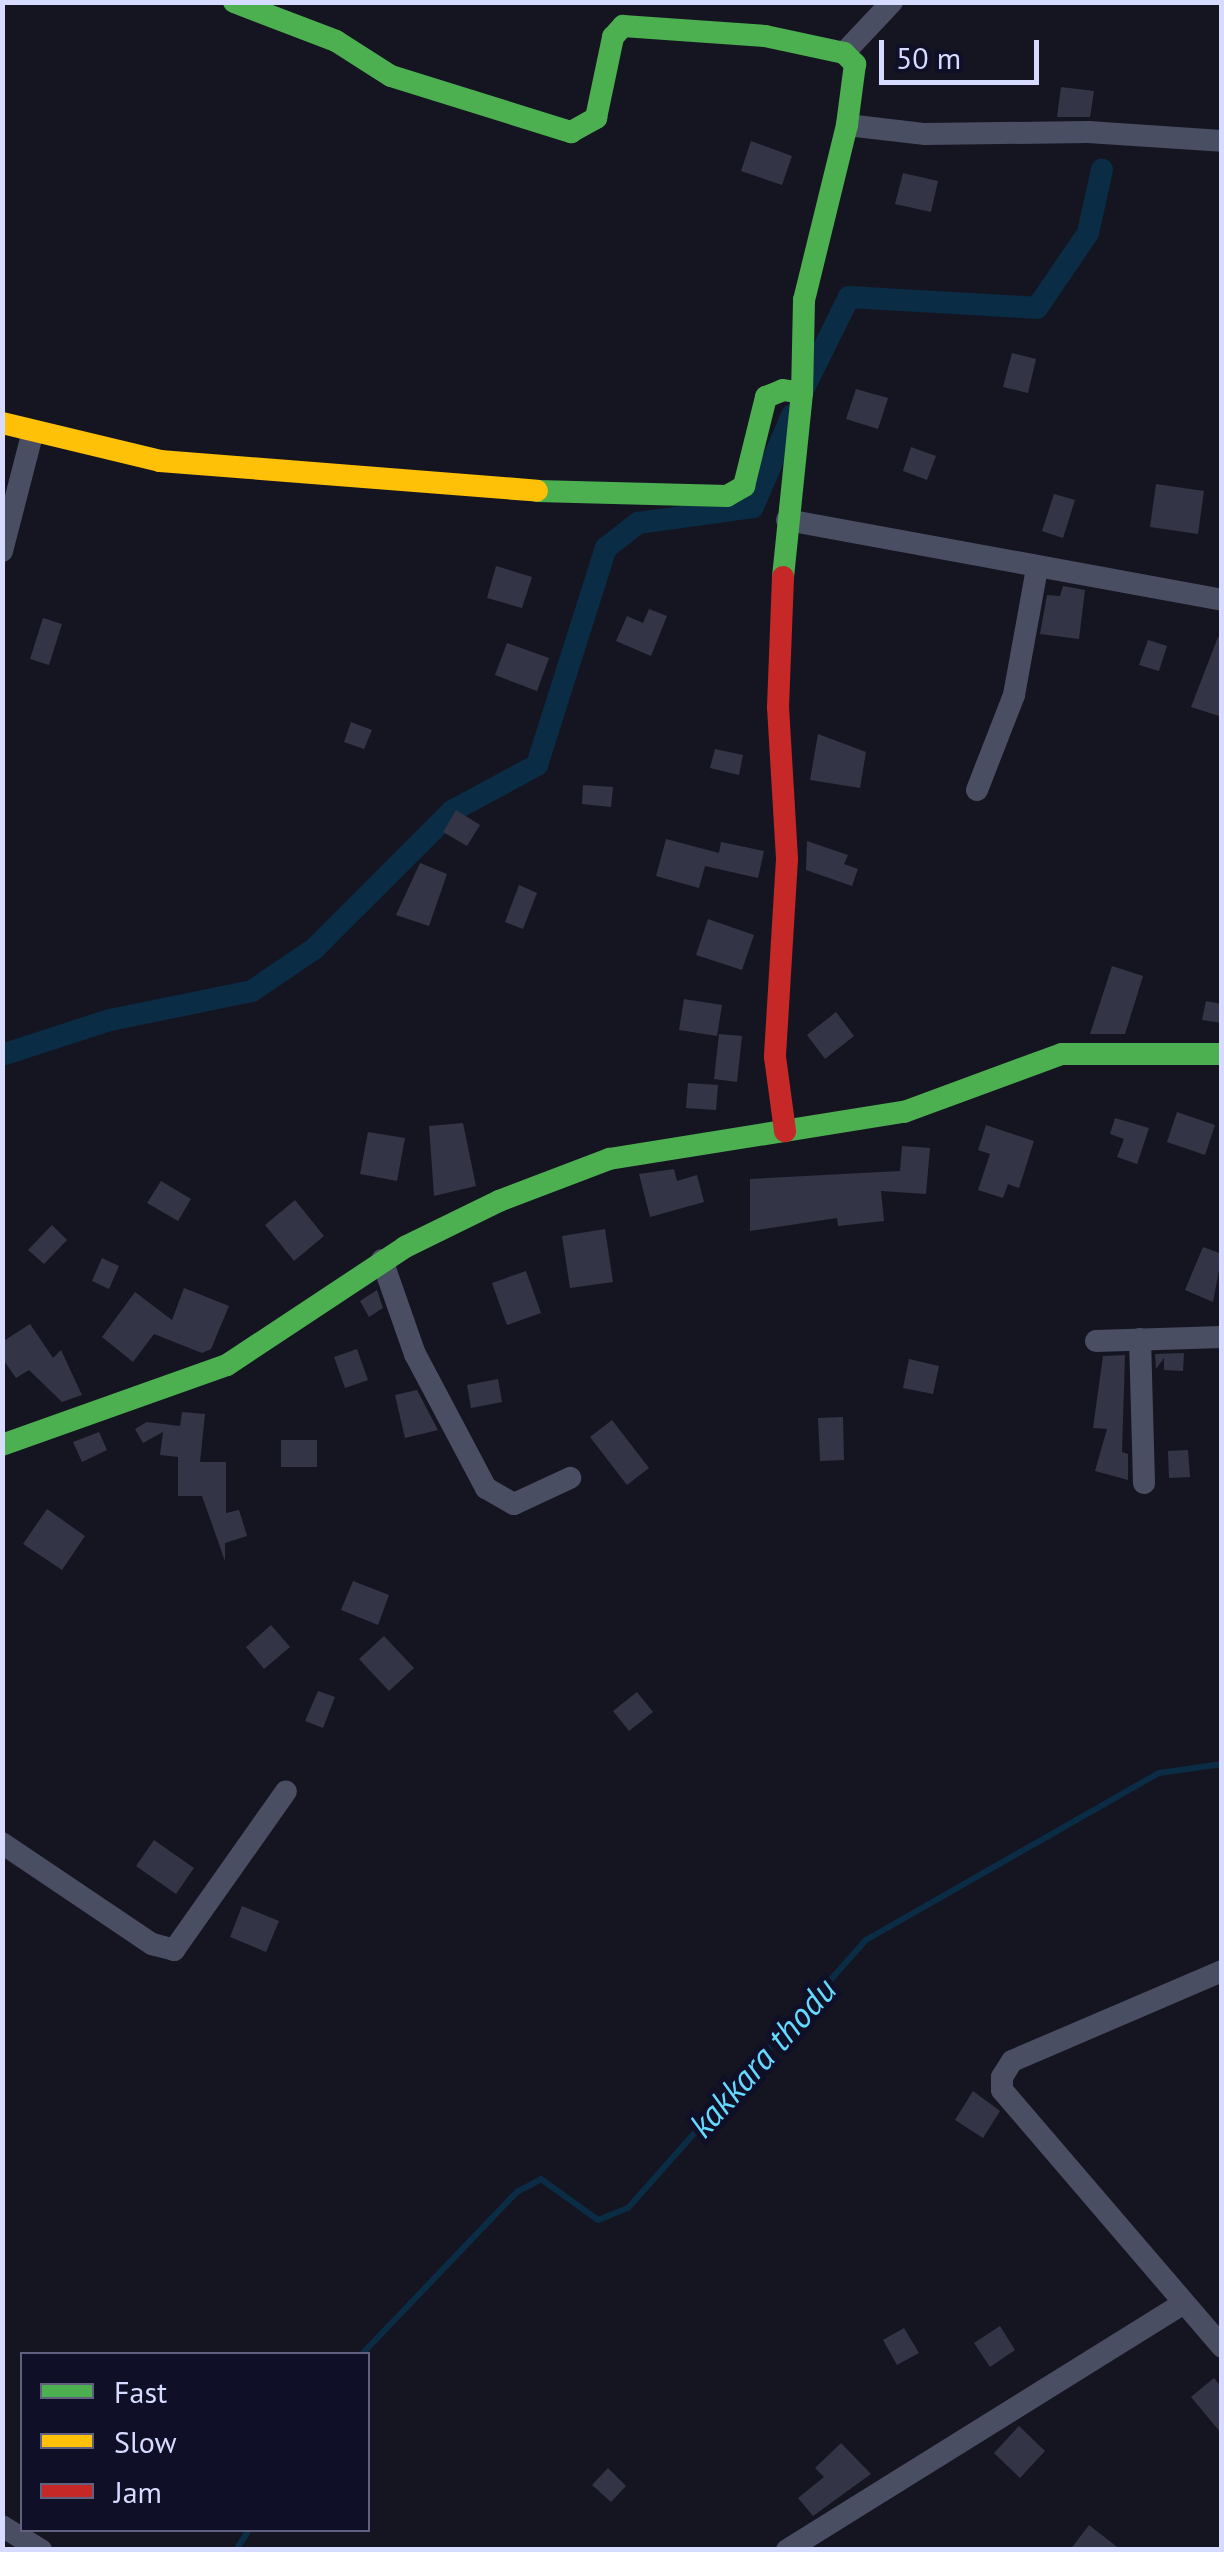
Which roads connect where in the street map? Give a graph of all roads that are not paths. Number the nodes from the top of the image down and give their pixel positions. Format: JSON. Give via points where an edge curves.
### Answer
{"nodes":[{"id":1,"x":234,"y":2,"type":"edge"},
{"id":2,"x":892,"y":2,"type":"edge"},
{"id":3,"x":844,"y":53,"type":"junction"},
{"id":4,"x":847,"y":125,"type":"junction"},
{"id":5,"x":1222,"y":141,"type":"edge"},
{"id":6,"x":802,"y":393,"type":"junction"},
{"id":7,"x":2,"y":424,"type":"edge"},
{"id":8,"x":32,"y":435,"type":"junction"},
{"id":9,"x":787,"y":520,"type":"junction"},
{"id":10,"x":2,"y":551,"type":"edge"},
{"id":11,"x":1037,"y":568,"type":"junction"},
{"id":12,"x":1222,"y":600,"type":"edge"},
{"id":13,"x":977,"y":790,"type":"dead end"},
{"id":14,"x":1222,"y":1054,"type":"edge"},
{"id":15,"x":785,"y":1131,"type":"junction"},
{"id":16,"x":382,"y":1260,"type":"junction"},
{"id":17,"x":1222,"y":1337,"type":"edge"},
{"id":18,"x":1140,"y":1340,"type":"junction"},
{"id":19,"x":1096,"y":1341,"type":"dead end"},
{"id":20,"x":2,"y":1444,"type":"edge"},
{"id":21,"x":570,"y":1478,"type":"dead end"},
{"id":22,"x":1144,"y":1484,"type":"dead end"},
{"id":23,"x":286,"y":1791,"type":"dead end"},
{"id":24,"x":2,"y":1842,"type":"edge"},
{"id":25,"x":1222,"y":1970,"type":"edge"},
{"id":26,"x":1181,"y":2305,"type":"junction"},
{"id":27,"x":1222,"y":2346,"type":"edge"},
{"id":28,"x":2,"y":2526,"type":"edge"},
{"id":29,"x":41,"y":2550,"type":"edge"},
{"id":30,"x":787,"y":2550,"type":"edge"}],
"edges":[{"from":1,"to":3,"type":"street","via":[[336,42],[392,76],[570,132],[596,118],[613,38],[623,26],[765,36]]},
{"from":2,"to":3,"type":"street"},
{"from":3,"to":4,"type":"street","via":[[855,64]]},
{"from":4,"to":5,"type":"street","via":[[976,136],[1088,132]]},
{"from":4,"to":6,"type":"street","via":[[804,300]]},
{"from":6,"to":8,"type":"street","via":[[783,390],[766,397],[744,486],[727,496],[575,494],[160,461]]},
{"from":6,"to":9,"type":"street"},
{"from":7,"to":8,"type":"street"},
{"from":8,"to":10,"type":"street"},
{"from":9,"to":11,"type":"street"},
{"from":9,"to":15,"type":"street","via":[[778,707],[787,859],[775,1057]]},
{"from":11,"to":12,"type":"street"},
{"from":11,"to":13,"type":"street","via":[[1014,695]]},
{"from":14,"to":15,"type":"street","via":[[1062,1054],[1016,1067],[940,1103]]},
{"from":15,"to":16,"type":"street","via":[[610,1159],[499,1201]]},
{"from":16,"to":20,"type":"street","via":[[227,1365]]},
{"from":16,"to":21,"type":"street","via":[[415,1354],[486,1488],[514,1504]]},
{"from":17,"to":18,"type":"street"},
{"from":18,"to":19,"type":"street"},
{"from":18,"to":22,"type":"street"},
{"from":23,"to":24,"type":"street","via":[[174,1950],[152,1944]]},
{"from":25,"to":26,"type":"street","via":[[1012,2061],[1002,2077],[1002,2090]]},
{"from":26,"to":27,"type":"street"},
{"from":26,"to":30,"type":"street"},
{"from":28,"to":29,"type":"street"}]}
